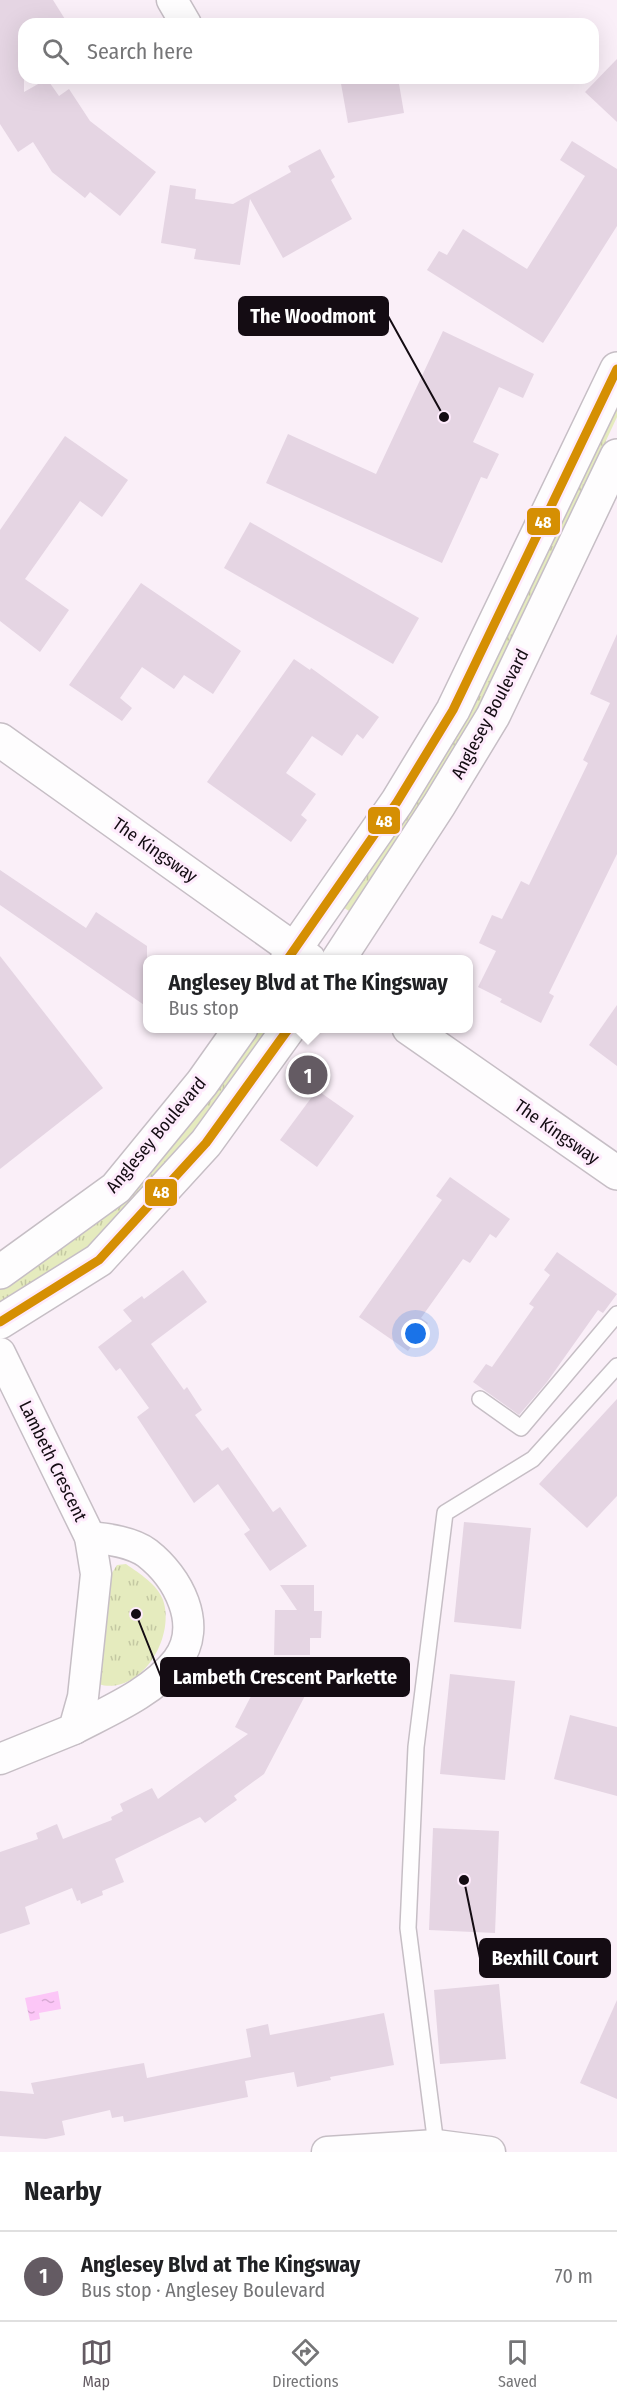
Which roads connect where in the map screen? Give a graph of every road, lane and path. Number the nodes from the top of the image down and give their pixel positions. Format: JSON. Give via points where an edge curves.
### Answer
{"nodes":[{"id":1,"x":172,"y":0,"type":"edge"},
{"id":2,"x":182,"y":18,"type":"edge"},
{"id":3,"x":617,"y":369,"type":"edge"},
{"id":4,"x":617,"y":456,"type":"edge"},
{"id":5,"x":0,"y":740,"type":"edge"},
{"id":6,"x":296,"y":955,"type":"edge"},
{"id":7,"x":298,"y":955,"type":"edge"},
{"id":8,"x":341,"y":955,"type":"edge"},
{"id":9,"x":238,"y":1033,"type":"edge"},
{"id":10,"x":286,"y":1033,"type":"edge"},
{"id":11,"x":415,"y":1033,"type":"edge"},
{"id":12,"x":617,"y":1173,"type":"edge"},
{"id":13,"x":0,"y":1272,"type":"edge"},
{"id":14,"x":617,"y":1314,"type":"edge"},
{"id":15,"x":0,"y":1322,"type":"edge"},
{"id":16,"x":0,"y":1353,"type":"edge"},
{"id":17,"x":617,"y":1366,"type":"edge"},
{"id":18,"x":480,"y":1399,"type":"dead end"},
{"id":19,"x":90,"y":1537,"type":"junction"},
{"id":20,"x":74,"y":1729,"type":"junction"},
{"id":21,"x":0,"y":1759,"type":"edge"},
{"id":22,"x":436,"y":2145,"type":"junction"},
{"id":23,"x":327,"y":2152,"type":"edge"},
{"id":24,"x":490,"y":2152,"type":"edge"}],
"edges":[{"from":1,"to":2,"type":"street"},
{"from":3,"to":7,"type":"street","name":"Anglesey Boulevard","via":[[453,710]]},
{"from":4,"to":8,"type":"street","name":"Anglesey Boulevard","via":[[493,716]]},
{"from":5,"to":6,"type":"street","name":"The Kingsway"},
{"from":9,"to":13,"type":"street","name":"Anglesey Boulevard","via":[[116,1188]]},
{"from":10,"to":15,"type":"street","via":[[206,1143],[99,1260]]},
{"from":11,"to":12,"type":"street","name":"The Kingsway"},
{"from":14,"to":18,"type":"lane","via":[[521,1428]]},
{"from":16,"to":19,"type":"street","name":"Lambeth Crescent"},
{"from":17,"to":22,"type":"lane","via":[[533,1459],[445,1513],[416,1747],[408,1928]]},
{"from":19,"to":20,"type":"street","name":"Lambeth Crescent","via":[[96,1574],[86,1678]]},
{"from":19,"to":20,"type":"street","name":"Lambeth Crescent","via":[[113,1540],[145,1552],[181,1592],[189,1617],[178,1660],[157,1682]]},
{"from":20,"to":21,"type":"street","name":"Lambeth Crescent"},
{"from":22,"to":23,"type":"street"},
{"from":22,"to":24,"type":"street"}]}
